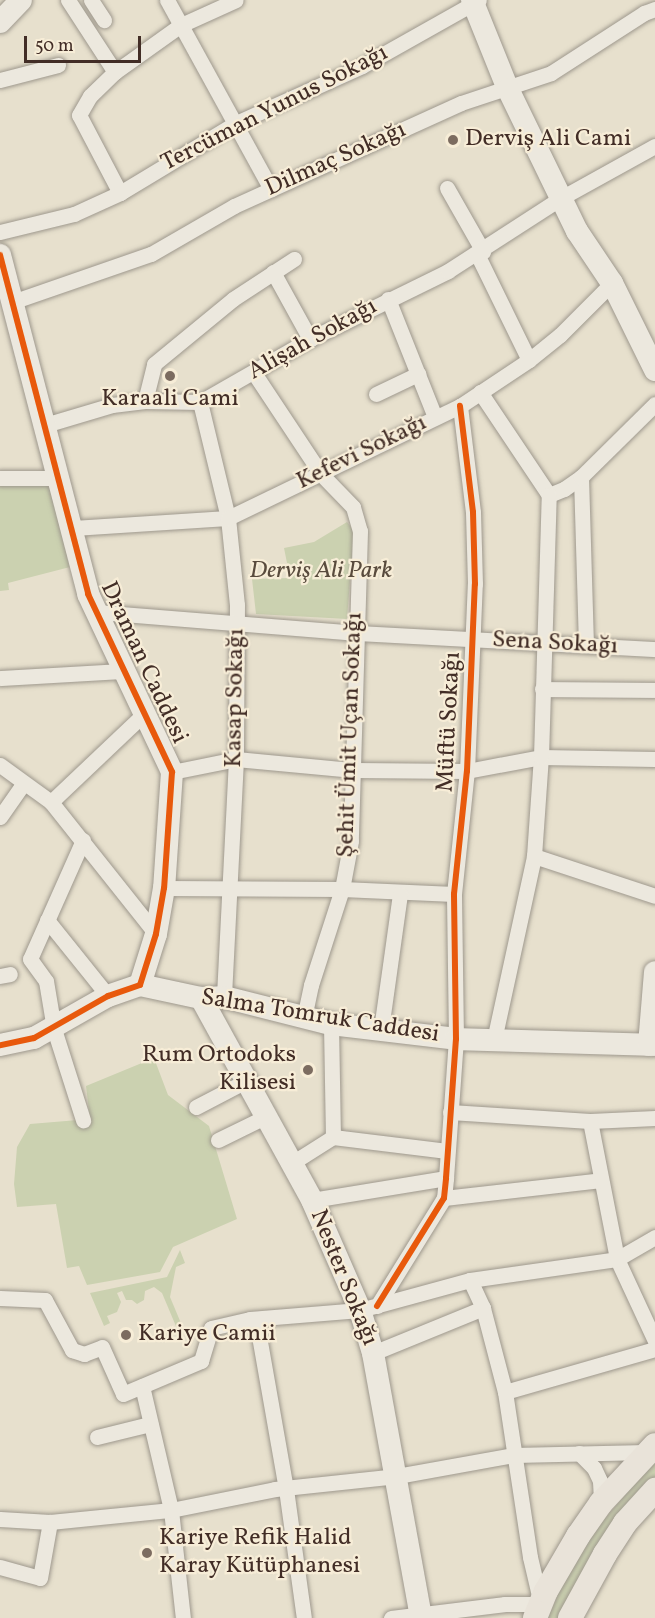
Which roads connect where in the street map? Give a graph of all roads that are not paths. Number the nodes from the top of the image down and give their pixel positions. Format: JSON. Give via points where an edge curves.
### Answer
{"nodes":[{"id":1,"x":21,"y":0,"type":"edge"},
{"id":2,"x":68,"y":0,"type":"edge"},
{"id":3,"x":91,"y":0,"type":"edge"},
{"id":4,"x":167,"y":0,"type":"edge"},
{"id":5,"x":236,"y":0,"type":"edge"},
{"id":6,"x":475,"y":1,"type":"edge"},
{"id":7,"x":655,"y":9,"type":"edge"},
{"id":8,"x":104,"y":20,"type":"dead end"},
{"id":9,"x":0,"y":22,"type":"edge"},
{"id":10,"x":181,"y":26,"type":"junction"},
{"id":11,"x":58,"y":65,"type":"dead end"},
{"id":12,"x":115,"y":72,"type":"junction"},
{"id":13,"x":0,"y":80,"type":"edge"},
{"id":14,"x":508,"y":89,"type":"junction"},
{"id":15,"x":236,"y":123,"type":"junction"},
{"id":16,"x":655,"y":146,"type":"edge"},
{"id":17,"x":447,"y":188,"type":"dead end"},
{"id":18,"x":271,"y":189,"type":"junction"},
{"id":19,"x":120,"y":193,"type":"junction"},
{"id":20,"x":561,"y":198,"type":"junction"},
{"id":21,"x":0,"y":232,"type":"edge"},
{"id":22,"x":480,"y":253,"type":"junction"},
{"id":23,"x":0,"y":255,"type":"edge"},
{"id":24,"x":294,"y":259,"type":"dead end"},
{"id":25,"x":273,"y":272,"type":"junction"},
{"id":26,"x":612,"y":283,"type":"junction"},
{"id":27,"x":388,"y":299,"type":"junction"},
{"id":28,"x":12,"y":302,"type":"junction"},
{"id":29,"x":310,"y":339,"type":"junction"},
{"id":30,"x":529,"y":360,"type":"junction"},
{"id":31,"x":655,"y":370,"type":"edge"},
{"id":32,"x":255,"y":373,"type":"junction"},
{"id":33,"x":418,"y":374,"type":"junction"},
{"id":34,"x":480,"y":392,"type":"junction"},
{"id":35,"x":376,"y":394,"type":"dead end"},
{"id":36,"x":145,"y":401,"type":"junction"},
{"id":37,"x":200,"y":402,"type":"junction"},
{"id":38,"x":655,"y":404,"type":"edge"},
{"id":39,"x":460,"y":406,"type":"junction"},
{"id":40,"x":435,"y":417,"type":"junction"},
{"id":41,"x":45,"y":425,"type":"junction"},
{"id":42,"x":321,"y":474,"type":"junction"},
{"id":43,"x":581,"y":477,"type":"junction"},
{"id":44,"x":0,"y":478,"type":"edge"},
{"id":45,"x":58,"y":478,"type":"junction"},
{"id":46,"x":549,"y":495,"type":"junction"},
{"id":47,"x":228,"y":518,"type":"junction"},
{"id":48,"x":73,"y":528,"type":"junction"},
{"id":49,"x":97,"y":612,"type":"junction"},
{"id":50,"x":237,"y":622,"type":"junction"},
{"id":51,"x":356,"y":633,"type":"junction"},
{"id":52,"x":472,"y":639,"type":"junction"},
{"id":53,"x":544,"y":642,"type":"junction"},
{"id":54,"x":586,"y":645,"type":"junction"},
{"id":55,"x":655,"y":649,"type":"edge"},
{"id":56,"x":123,"y":671,"type":"junction"},
{"id":57,"x":0,"y":678,"type":"edge"},
{"id":58,"x":542,"y":689,"type":"junction"},
{"id":59,"x":655,"y":690,"type":"edge"},
{"id":60,"x":146,"y":712,"type":"junction"},
{"id":61,"x":541,"y":757,"type":"junction"},
{"id":62,"x":236,"y":759,"type":"junction"},
{"id":63,"x":655,"y":759,"type":"edge"},
{"id":64,"x":0,"y":765,"type":"edge"},
{"id":65,"x":352,"y":770,"type":"junction"},
{"id":66,"x":467,"y":771,"type":"junction"},
{"id":67,"x":172,"y":772,"type":"junction"},
{"id":68,"x":23,"y":784,"type":"junction"},
{"id":69,"x":51,"y":802,"type":"junction"},
{"id":70,"x":0,"y":817,"type":"edge"},
{"id":71,"x":83,"y":840,"type":"junction"},
{"id":72,"x":534,"y":856,"type":"junction"},
{"id":73,"x":164,"y":888,"type":"junction"},
{"id":74,"x":342,"y":889,"type":"junction"},
{"id":75,"x":231,"y":891,"type":"junction"},
{"id":76,"x":400,"y":894,"type":"junction"},
{"id":77,"x":454,"y":894,"type":"junction"},
{"id":78,"x":655,"y":896,"type":"edge"},
{"id":79,"x":47,"y":920,"type":"junction"},
{"id":80,"x":156,"y":934,"type":"junction"},
{"id":81,"x":655,"y":972,"type":"edge"},
{"id":82,"x":140,"y":985,"type":"junction"},
{"id":83,"x":108,"y":996,"type":"junction"},
{"id":84,"x":212,"y":997,"type":"junction"},
{"id":85,"x":304,"y":1017,"type":"junction"},
{"id":86,"x":331,"y":1024,"type":"junction"},
{"id":87,"x":54,"y":1029,"type":"junction"},
{"id":88,"x":381,"y":1029,"type":"junction"},
{"id":89,"x":456,"y":1040,"type":"junction"},
{"id":90,"x":494,"y":1040,"type":"junction"},
{"id":91,"x":652,"y":1045,"type":"edge"},
{"id":92,"x":0,"y":1046,"type":"edge"},
{"id":93,"x":246,"y":1081,"type":"junction"},
{"id":94,"x":196,"y":1107,"type":"dead end"},
{"id":95,"x":450,"y":1112,"type":"junction"},
{"id":96,"x":265,"y":1117,"type":"junction"},
{"id":97,"x":655,"y":1118,"type":"edge"},
{"id":98,"x":83,"y":1120,"type":"dead end"},
{"id":99,"x":590,"y":1121,"type":"junction"},
{"id":100,"x":333,"y":1137,"type":"junction"},
{"id":101,"x":218,"y":1140,"type":"dead end"},
{"id":102,"x":447,"y":1151,"type":"junction"},
{"id":103,"x":292,"y":1163,"type":"junction"},
{"id":104,"x":446,"y":1178,"type":"junction"},
{"id":105,"x":601,"y":1180,"type":"junction"},
{"id":106,"x":444,"y":1198,"type":"junction"},
{"id":107,"x":312,"y":1200,"type":"junction"},
{"id":108,"x":655,"y":1237,"type":"edge"},
{"id":109,"x":617,"y":1259,"type":"junction"},
{"id":110,"x":470,"y":1280,"type":"junction"},
{"id":111,"x":0,"y":1298,"type":"edge"},
{"id":112,"x":368,"y":1308,"type":"junction"},
{"id":113,"x":483,"y":1308,"type":"junction"},
{"id":114,"x":256,"y":1319,"type":"junction"},
{"id":115,"x":655,"y":1341,"type":"edge"},
{"id":116,"x":655,"y":1349,"type":"edge"},
{"id":117,"x":373,"y":1353,"type":"junction"},
{"id":118,"x":142,"y":1386,"type":"junction"},
{"id":119,"x":505,"y":1392,"type":"junction"},
{"id":120,"x":150,"y":1424,"type":"junction"},
{"id":121,"x":97,"y":1437,"type":"dead end"},
{"id":122,"x":651,"y":1448,"type":"edge"},
{"id":123,"x":579,"y":1453,"type":"junction"},
{"id":124,"x":514,"y":1455,"type":"junction"},
{"id":125,"x":397,"y":1476,"type":"junction"},
{"id":126,"x":286,"y":1488,"type":"junction"},
{"id":127,"x":655,"y":1490,"type":"edge"},
{"id":128,"x":601,"y":1503,"type":"junction"},
{"id":129,"x":171,"y":1510,"type":"junction"},
{"id":130,"x":0,"y":1519,"type":"edge"},
{"id":131,"x":50,"y":1522,"type":"junction"},
{"id":132,"x":0,"y":1567,"type":"edge"},
{"id":133,"x":538,"y":1611,"type":"edge"},
{"id":134,"x":420,"y":1616,"type":"edge"},
{"id":135,"x":183,"y":1618,"type":"edge"},
{"id":136,"x":304,"y":1618,"type":"edge"},
{"id":137,"x":392,"y":1618,"type":"edge"},
{"id":138,"x":570,"y":1618,"type":"edge"}],
"edges":[{"from":1,"to":9,"type":"street"},
{"from":2,"to":12,"type":"street"},
{"from":3,"to":8,"type":"street"},
{"from":4,"to":10,"type":"street"},
{"from":5,"to":10,"type":"street"},
{"from":6,"to":14,"type":"street"},
{"from":6,"to":15,"type":"street","name":"Tercüman Yunus Sokağı","via":[[362,66]]},
{"from":7,"to":14,"type":"street","name":"Dilmaç Sokağı","via":[[551,73]]},
{"from":10,"to":12,"type":"street"},
{"from":10,"to":15,"type":"street"},
{"from":11,"to":13,"type":"street"},
{"from":12,"to":19,"type":"street","via":[[90,96],[79,115]]},
{"from":14,"to":18,"type":"street","name":"Dilmaç Sokağı","via":[[461,103]]},
{"from":14,"to":20,"type":"street"},
{"from":15,"to":18,"type":"street"},
{"from":15,"to":19,"type":"street","name":"Tercüman Yunus Sokağı"},
{"from":16,"to":20,"type":"street","name":"Alişah Sokağı"},
{"from":17,"to":22,"type":"street"},
{"from":18,"to":28,"type":"street","name":"Dilmaç Sokağı","via":[[151,254]]},
{"from":19,"to":21,"type":"street","name":"Tercüman Yunus Sokağı","via":[[74,214]]},
{"from":20,"to":22,"type":"street","name":"Alişah Sokağı"},
{"from":20,"to":26,"type":"street","via":[[577,231]]},
{"from":22,"to":27,"type":"street","name":"Alişah Sokağı"},
{"from":22,"to":30,"type":"street"},
{"from":23,"to":28,"type":"street","name":"Draman Caddesi"},
{"from":24,"to":25,"type":"street"},
{"from":25,"to":29,"type":"street"},
{"from":25,"to":36,"type":"street","via":[[233,299],[154,364]]},
{"from":26,"to":30,"type":"street","name":"Kefevi Sokağı"},
{"from":26,"to":31,"type":"street"},
{"from":27,"to":29,"type":"street","name":"Alişah Sokağı"},
{"from":27,"to":33,"type":"street"},
{"from":28,"to":41,"type":"street","name":"Draman Caddesi"},
{"from":29,"to":32,"type":"street","name":"Alişah Sokağı"},
{"from":30,"to":34,"type":"street","name":"Kefevi Sokağı"},
{"from":32,"to":37,"type":"street","name":"Alişah Sokağı"},
{"from":32,"to":42,"type":"street","name":"Şehit Ümit Uçan Sokağı"},
{"from":33,"to":35,"type":"street"},
{"from":33,"to":40,"type":"street"},
{"from":34,"to":39,"type":"street","name":"Kefevi Sokağı"},
{"from":34,"to":46,"type":"street"},
{"from":36,"to":37,"type":"street","name":"Alişah Sokağı"},
{"from":36,"to":41,"type":"street","name":"Alişah Sokağı","via":[[112,405]]},
{"from":37,"to":47,"type":"street","name":"Kasap Sokağı"},
{"from":38,"to":43,"type":"street"},
{"from":39,"to":40,"type":"street","name":"Kefevi Sokağı"},
{"from":39,"to":52,"type":"street","name":"Müftü Sokağı","via":[[473,512]]},
{"from":40,"to":42,"type":"street","name":"Kefevi Sokağı"},
{"from":41,"to":45,"type":"street","name":"Draman Caddesi"},
{"from":42,"to":47,"type":"street","name":"Kefevi Sokağı"},
{"from":42,"to":51,"type":"street","name":"Şehit Ümit Uçan Sokağı","via":[[353,507],[360,531]]},
{"from":43,"to":46,"type":"street"},
{"from":43,"to":54,"type":"street"},
{"from":44,"to":45,"type":"street"},
{"from":45,"to":48,"type":"street","name":"Draman Caddesi"},
{"from":46,"to":53,"type":"street"},
{"from":47,"to":48,"type":"street","name":"Kefevi Sokağı"},
{"from":47,"to":50,"type":"street","name":"Kasap Sokağı"},
{"from":48,"to":49,"type":"street","name":"Draman Caddesi","via":[[88,594]]},
{"from":49,"to":50,"type":"street","name":"Sena Sokağı"},
{"from":49,"to":56,"type":"street","name":"Draman Caddesi"},
{"from":50,"to":51,"type":"street","name":"Sena Sokağı"},
{"from":50,"to":62,"type":"street","name":"Kasap Sokağı"},
{"from":51,"to":52,"type":"street","name":"Sena Sokağı"},
{"from":51,"to":65,"type":"street","name":"Şehit Ümit Uçan Sokağı"},
{"from":52,"to":53,"type":"street","name":"Sena Sokağı"},
{"from":52,"to":66,"type":"street","name":"Müftü Sokağı"},
{"from":53,"to":54,"type":"street","name":"Sena Sokağı"},
{"from":53,"to":58,"type":"street"},
{"from":54,"to":55,"type":"street","name":"Sena Sokağı"},
{"from":56,"to":57,"type":"street"},
{"from":56,"to":60,"type":"street","name":"Draman Caddesi"},
{"from":58,"to":59,"type":"street"},
{"from":58,"to":61,"type":"street"},
{"from":60,"to":67,"type":"street","name":"Draman Caddesi"},
{"from":60,"to":69,"type":"street"},
{"from":61,"to":63,"type":"street"},
{"from":61,"to":66,"type":"street"},
{"from":61,"to":72,"type":"street"},
{"from":62,"to":65,"type":"street"},
{"from":62,"to":67,"type":"street"},
{"from":62,"to":75,"type":"street","name":"Kasap Sokağı"},
{"from":64,"to":68,"type":"street"},
{"from":65,"to":66,"type":"street"},
{"from":65,"to":74,"type":"street","name":"Şehit Ümit Uçan Sokağı","via":[[351,841]]},
{"from":66,"to":77,"type":"street","name":"Müftü Sokağı"},
{"from":67,"to":73,"type":"street","name":"Draman Caddesi"},
{"from":68,"to":69,"type":"street"},
{"from":68,"to":70,"type":"street"},
{"from":69,"to":71,"type":"street"},
{"from":71,"to":79,"type":"street"},
{"from":71,"to":80,"type":"street"},
{"from":72,"to":78,"type":"street"},
{"from":72,"to":90,"type":"street"},
{"from":73,"to":75,"type":"street"},
{"from":73,"to":80,"type":"street","name":"Draman Caddesi"},
{"from":74,"to":75,"type":"street"},
{"from":74,"to":76,"type":"street"},
{"from":74,"to":85,"type":"street","name":"Şehit Ümit Uçan Sokağı"},
{"from":75,"to":84,"type":"street","name":"Kasap Sokağı"},
{"from":76,"to":77,"type":"street"},
{"from":76,"to":88,"type":"street"},
{"from":77,"to":89,"type":"street","name":"Müftü Sokağı"},
{"from":79,"to":83,"type":"street"},
{"from":79,"to":87,"type":"street","via":[[30,959],[46,981]]},
{"from":80,"to":82,"type":"street","name":"Draman Caddesi"},
{"from":81,"to":91,"type":"street"},
{"from":82,"to":83,"type":"street"},
{"from":82,"to":84,"type":"street","name":"Salma Tomruk Caddesi"},
{"from":83,"to":87,"type":"street"},
{"from":84,"to":85,"type":"street","name":"Salma Tomruk Caddesi"},
{"from":84,"to":93,"type":"street","name":"Nester Sokağı"},
{"from":85,"to":86,"type":"street","name":"Salma Tomruk Caddesi"},
{"from":86,"to":88,"type":"street","name":"Salma Tomruk Caddesi"},
{"from":86,"to":100,"type":"street"},
{"from":87,"to":92,"type":"street"},
{"from":87,"to":98,"type":"street"},
{"from":88,"to":89,"type":"street","name":"Salma Tomruk Caddesi"},
{"from":89,"to":90,"type":"street","name":"Salma Tomruk Caddesi"},
{"from":89,"to":95,"type":"street","name":"Müftü Sokağı"},
{"from":90,"to":91,"type":"street","name":"Salma Tomruk Caddesi"},
{"from":93,"to":94,"type":"street"},
{"from":93,"to":96,"type":"street","name":"Nester Sokağı"},
{"from":95,"to":99,"type":"street"},
{"from":95,"to":102,"type":"street","name":"Müftü Sokağı"},
{"from":96,"to":101,"type":"street"},
{"from":96,"to":103,"type":"street","name":"Nester Sokağı"},
{"from":97,"to":99,"type":"street"},
{"from":99,"to":105,"type":"street"},
{"from":100,"to":102,"type":"street"},
{"from":100,"to":103,"type":"street"},
{"from":102,"to":104,"type":"street","name":"Müftü Sokağı"},
{"from":103,"to":107,"type":"street","name":"Nester Sokağı"},
{"from":104,"to":106,"type":"street","name":"Müftü Sokağı"},
{"from":104,"to":107,"type":"street"},
{"from":105,"to":106,"type":"street"},
{"from":105,"to":109,"type":"street"},
{"from":106,"to":112,"type":"street"},
{"from":107,"to":112,"type":"street","name":"Nester Sokağı"},
{"from":108,"to":109,"type":"street"},
{"from":109,"to":110,"type":"street"},
{"from":109,"to":115,"type":"street"},
{"from":110,"to":112,"type":"street"},
{"from":110,"to":113,"type":"street"},
{"from":111,"to":118,"type":"street","via":[[45,1300],[72,1350],[84,1354],[102,1347],[123,1394]]},
{"from":112,"to":114,"type":"street"},
{"from":112,"to":117,"type":"street","name":"Nester Sokağı"},
{"from":113,"to":117,"type":"street"},
{"from":113,"to":119,"type":"street"},
{"from":114,"to":118,"type":"street","via":[[211,1328],[201,1361]]},
{"from":114,"to":126,"type":"street"},
{"from":116,"to":119,"type":"street"},
{"from":117,"to":125,"type":"street","name":"Nester Sokağı"},
{"from":118,"to":120,"type":"street"},
{"from":119,"to":124,"type":"street"},
{"from":120,"to":121,"type":"street"},
{"from":120,"to":129,"type":"street"},
{"from":122,"to":123,"type":"street"},
{"from":122,"to":128,"type":"main road"},
{"from":123,"to":124,"type":"street"},
{"from":123,"to":128,"type":"street","via":[[600,1481]]},
{"from":124,"to":125,"type":"street"},
{"from":124,"to":133,"type":"street"},
{"from":125,"to":126,"type":"street"},
{"from":125,"to":134,"type":"street","name":"Nester Sokağı"},
{"from":126,"to":129,"type":"street"},
{"from":126,"to":136,"type":"street"},
{"from":127,"to":138,"type":"main road","via":[[604,1554]]},
{"from":128,"to":133,"type":"main road","via":[[565,1556]]},
{"from":129,"to":131,"type":"street"},
{"from":129,"to":135,"type":"street"},
{"from":130,"to":131,"type":"street"},
{"from":131,"to":132,"type":"street","via":[[40,1578]]},
{"from":133,"to":134,"type":"street","via":[[505,1604]]},
{"from":134,"to":137,"type":"street"}]}
